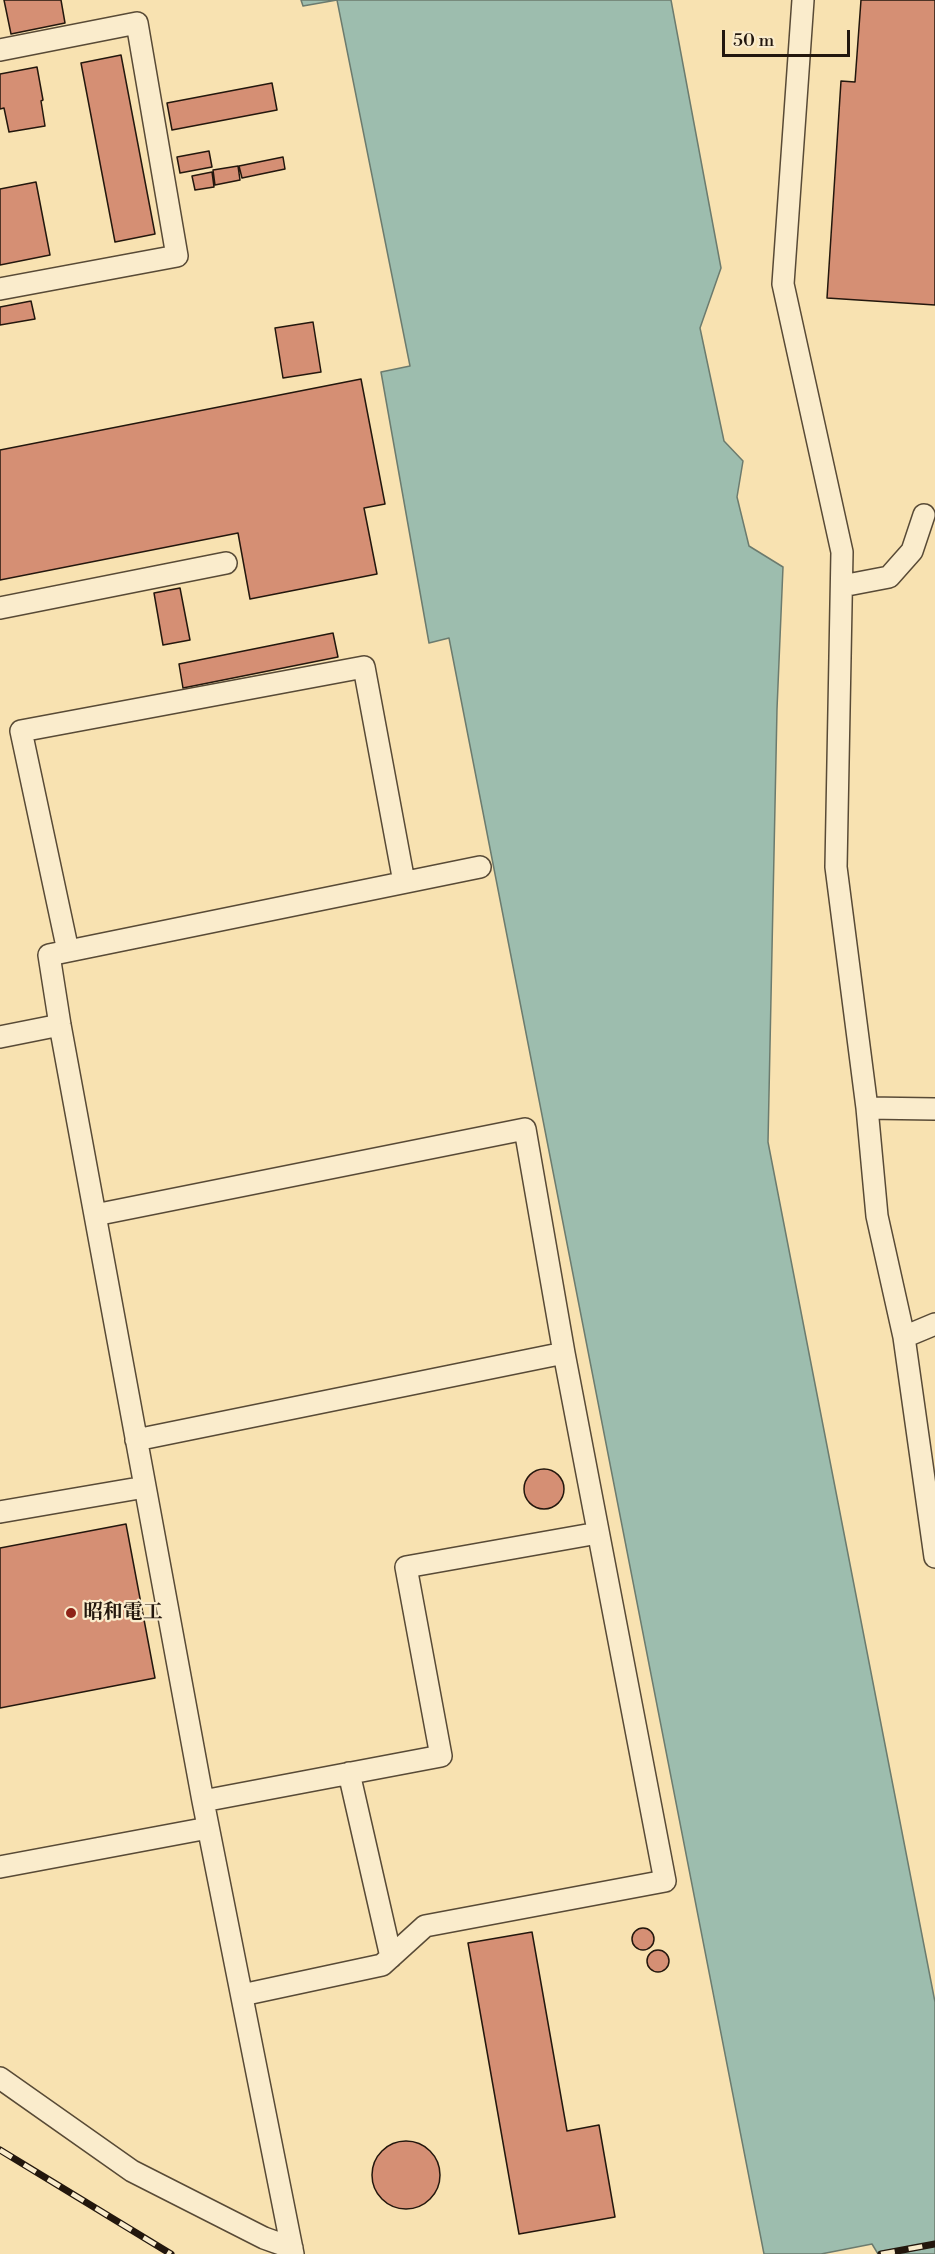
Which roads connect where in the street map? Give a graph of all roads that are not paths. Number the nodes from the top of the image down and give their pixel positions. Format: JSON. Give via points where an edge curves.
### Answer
{"nodes":[{"id":1,"x":803,"y":0,"type":"edge"},
{"id":2,"x":0,"y":50,"type":"edge"},
{"id":3,"x":0,"y":289,"type":"edge"},
{"id":4,"x":924,"y":515,"type":"dead end"},
{"id":5,"x":226,"y":563,"type":"dead end"},
{"id":6,"x":842,"y":586,"type":"junction"},
{"id":7,"x":0,"y":608,"type":"edge"},
{"id":8,"x":480,"y":867,"type":"dead end"},
{"id":9,"x":405,"y":882,"type":"junction"},
{"id":10,"x":68,"y":951,"type":"junction"},
{"id":11,"x":60,"y":1025,"type":"junction"},
{"id":12,"x":0,"y":1037,"type":"edge"},
{"id":13,"x":867,"y":1108,"type":"junction"},
{"id":14,"x":935,"y":1109,"type":"edge"},
{"id":15,"x":95,"y":1215,"type":"junction"},
{"id":16,"x":935,"y":1324,"type":"edge"},
{"id":17,"x":904,"y":1337,"type":"junction"},
{"id":18,"x":564,"y":1353,"type":"junction"},
{"id":19,"x":136,"y":1440,"type":"junction"},
{"id":20,"x":144,"y":1487,"type":"junction"},
{"id":21,"x":0,"y":1512,"type":"edge"},
{"id":22,"x":598,"y":1533,"type":"junction"},
{"id":23,"x":935,"y":1557,"type":"edge"},
{"id":24,"x":350,"y":1773,"type":"junction"},
{"id":25,"x":203,"y":1801,"type":"junction"},
{"id":26,"x":208,"y":1828,"type":"junction"},
{"id":27,"x":0,"y":1867,"type":"edge"},
{"id":28,"x":391,"y":1957,"type":"junction"},
{"id":29,"x":242,"y":1995,"type":"junction"},
{"id":30,"x":0,"y":2078,"type":"edge"},
{"id":31,"x":293,"y":2251,"type":"edge"}],
"edges":[{"from":1,"to":6,"type":"street","via":[[783,284],[842,552]]},
{"from":2,"to":3,"type":"street","via":[[137,23],[177,256]]},
{"from":4,"to":6,"type":"street","via":[[912,551],[889,577]]},
{"from":5,"to":7,"type":"street"},
{"from":6,"to":13,"type":"street","via":[[836,867]]},
{"from":8,"to":9,"type":"street"},
{"from":9,"to":10,"type":"street"},
{"from":9,"to":10,"type":"street","via":[[364,667],[21,731]]},
{"from":10,"to":11,"type":"street","via":[[49,955]]},
{"from":11,"to":12,"type":"street"},
{"from":11,"to":15,"type":"street"},
{"from":13,"to":14,"type":"street"},
{"from":13,"to":17,"type":"street","via":[[877,1216]]},
{"from":15,"to":18,"type":"street","via":[[525,1129]]},
{"from":15,"to":19,"type":"street"},
{"from":16,"to":17,"type":"street"},
{"from":17,"to":23,"type":"street"},
{"from":18,"to":19,"type":"street"},
{"from":18,"to":22,"type":"street"},
{"from":19,"to":20,"type":"street"},
{"from":20,"to":21,"type":"street"},
{"from":20,"to":25,"type":"street"},
{"from":22,"to":24,"type":"street","via":[[406,1567],[441,1756]]},
{"from":22,"to":28,"type":"street","via":[[665,1881],[425,1926]]},
{"from":24,"to":25,"type":"street"},
{"from":24,"to":28,"type":"street"},
{"from":25,"to":26,"type":"street"},
{"from":26,"to":27,"type":"street"},
{"from":26,"to":29,"type":"street"},
{"from":28,"to":29,"type":"street","via":[[382,1965]]},
{"from":29,"to":31,"type":"street"},
{"from":30,"to":31,"type":"street","via":[[132,2171]]}]}
